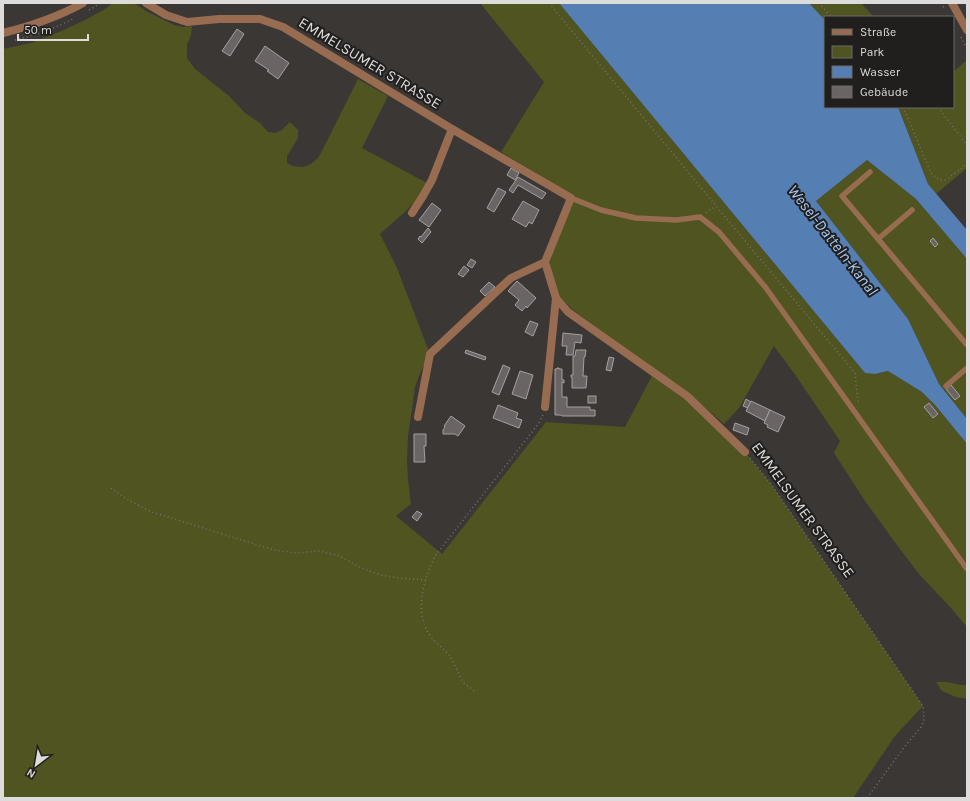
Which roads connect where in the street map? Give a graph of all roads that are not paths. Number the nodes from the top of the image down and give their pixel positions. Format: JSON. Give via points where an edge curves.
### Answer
{"nodes":[{"id":1,"x":83,"y":3,"type":"edge"},
{"id":2,"x":146,"y":3,"type":"edge"},
{"id":3,"x":952,"y":3,"type":"edge"},
{"id":4,"x":157,"y":6,"type":"edge"},
{"id":5,"x":967,"y":30,"type":"edge"},
{"id":6,"x":3,"y":33,"type":"edge"},
{"id":7,"x":452,"y":129,"type":"junction"},
{"id":8,"x":870,"y":172,"type":"dead end"},
{"id":9,"x":571,"y":198,"type":"junction"},
{"id":10,"x":912,"y":210,"type":"dead end"},
{"id":11,"x":412,"y":213,"type":"dead end"},
{"id":12,"x":878,"y":239,"type":"junction"},
{"id":13,"x":545,"y":262,"type":"junction"},
{"id":14,"x":556,"y":298,"type":"junction"},
{"id":15,"x":967,"y":345,"type":"edge"},
{"id":16,"x":967,"y":368,"type":"edge"},
{"id":17,"x":946,"y":386,"type":"dead end"},
{"id":18,"x":545,"y":407,"type":"road end"},
{"id":19,"x":418,"y":417,"type":"dead end"},
{"id":20,"x":745,"y":452,"type":"road end"},
{"id":21,"x":967,"y":569,"type":"edge"}],
"edges":[{"from":1,"to":6,"type":"street","via":[[45,21]]},
{"from":2,"to":4,"type":"street","name":"EMMELSUMER STRASSE"},
{"from":3,"to":5,"type":"street"},
{"from":4,"to":7,"type":"street","name":"EMMELSUMER STRASSE","via":[[166,15],[187,22],[260,19],[283,27]]},
{"from":7,"to":9,"type":"street","name":"EMMELSUMER STRASSE"},
{"from":7,"to":11,"type":"street","via":[[432,180]]},
{"from":8,"to":12,"type":"lane","via":[[842,196]]},
{"from":9,"to":13,"type":"street"},
{"from":9,"to":21,"type":"lane","via":[[601,210],[636,218],[676,220],[700,217],[719,232],[766,288]]},
{"from":10,"to":12,"type":"lane"},
{"from":12,"to":15,"type":"lane"},
{"from":13,"to":14,"type":"street","name":"EMMELSUMER STRASSE"},
{"from":13,"to":19,"type":"street","via":[[512,278],[430,354]]},
{"from":14,"to":18,"type":"street","name":"EMMELSUMER STRASSE"},
{"from":14,"to":20,"type":"street","name":"EMMELSUMER STRASSE","via":[[568,312],[687,396]]},
{"from":16,"to":17,"type":"lane"}]}
